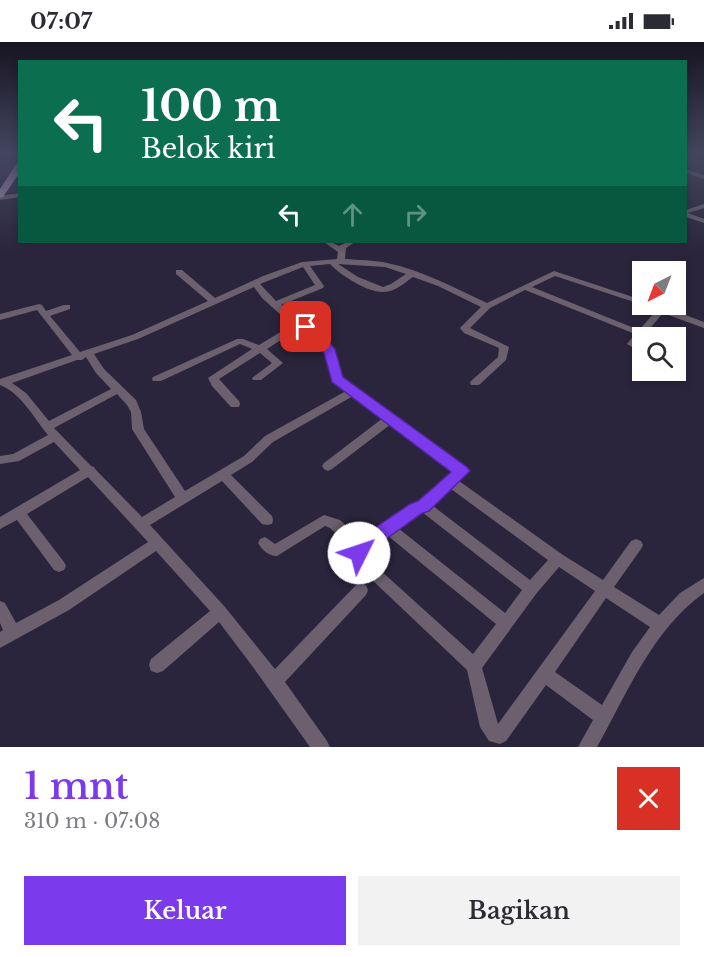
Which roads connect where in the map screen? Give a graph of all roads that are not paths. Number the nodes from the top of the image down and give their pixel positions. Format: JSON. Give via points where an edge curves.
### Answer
{"nodes":[{"id":1,"x":18,"y":195,"type":"edge"},
{"id":2,"x":0,"y":196,"type":"edge"},
{"id":3,"x":704,"y":206,"type":"edge"},
{"id":4,"x":687,"y":213,"type":"edge"},
{"id":5,"x":687,"y":213,"type":"edge"},
{"id":6,"x":704,"y":221,"type":"edge"},
{"id":7,"x":329,"y":243,"type":"edge"},
{"id":8,"x":350,"y":243,"type":"edge"},
{"id":9,"x":340,"y":250,"type":"junction"},
{"id":10,"x":282,"y":260,"type":"dead end"},
{"id":11,"x":336,"y":261,"type":"junction"},
{"id":12,"x":305,"y":264,"type":"junction"},
{"id":13,"x":289,"y":268,"type":"junction"},
{"id":14,"x":179,"y":272,"type":"dead end"},
{"id":15,"x":412,"y":273,"type":"junction"},
{"id":16,"x":255,"y":283,"type":"junction"},
{"id":17,"x":527,"y":288,"type":"junction"},
{"id":18,"x":632,"y":300,"type":"edge"},
{"id":19,"x":214,"y":301,"type":"junction"},
{"id":20,"x":275,"y":305,"type":"junction"},
{"id":21,"x":487,"y":306,"type":"junction"},
{"id":22,"x":67,"y":307,"type":"dead end"},
{"id":23,"x":44,"y":315,"type":"junction"},
{"id":24,"x":656,"y":315,"type":"edge"},
{"id":25,"x":674,"y":315,"type":"edge"},
{"id":26,"x":0,"y":317,"type":"edge"},
{"id":27,"x":297,"y":323,"type":"junction"},
{"id":28,"x":704,"y":326,"type":"edge"},
{"id":29,"x":645,"y":327,"type":"edge"},
{"id":30,"x":632,"y":330,"type":"edge"},
{"id":31,"x":261,"y":349,"type":"junction"},
{"id":32,"x":84,"y":356,"type":"junction"},
{"id":33,"x":257,"y":378,"type":"dead end"},
{"id":34,"x":157,"y":379,"type":"dead end"},
{"id":35,"x":2,"y":382,"type":"edge"},
{"id":36,"x":475,"y":383,"type":"dead end"},
{"id":37,"x":117,"y":390,"type":"junction"},
{"id":38,"x":354,"y":391,"type":"junction"},
{"id":39,"x":235,"y":404,"type":"dead end"},
{"id":40,"x":391,"y":418,"type":"junction"},
{"id":41,"x":51,"y":432,"type":"junction"},
{"id":42,"x":0,"y":460,"type":"edge"},
{"id":43,"x":328,"y":466,"type":"dead end"},
{"id":44,"x":90,"y":470,"type":"junction"},
{"id":45,"x":224,"y":475,"type":"junction"},
{"id":46,"x":452,"y":483,"type":"junction"},
{"id":47,"x":183,"y":498,"type":"junction"},
{"id":48,"x":424,"y":507,"type":"junction"},
{"id":49,"x":19,"y":513,"type":"junction"},
{"id":50,"x":267,"y":520,"type":"dead end"},
{"id":51,"x":0,"y":524,"type":"edge"},
{"id":52,"x":141,"y":524,"type":"junction"},
{"id":53,"x":388,"y":528,"type":"junction"},
{"id":54,"x":157,"y":543,"type":"junction"},
{"id":55,"x":265,"y":543,"type":"dead end"},
{"id":56,"x":636,"y":546,"type":"dead end"},
{"id":57,"x":360,"y":548,"type":"junction"},
{"id":58,"x":558,"y":559,"type":"junction"},
{"id":59,"x":59,"y":566,"type":"dead end"},
{"id":60,"x":704,"y":585,"type":"edge"},
{"id":61,"x":531,"y":589,"type":"junction"},
{"id":62,"x":606,"y":589,"type":"junction"},
{"id":63,"x":361,"y":590,"type":"dead end"},
{"id":64,"x":0,"y":608,"type":"edge"},
{"id":65,"x":220,"y":612,"type":"junction"},
{"id":66,"x":506,"y":623,"type":"junction"},
{"id":67,"x":659,"y":624,"type":"junction"},
{"id":68,"x":6,"y":636,"type":"edge"},
{"id":69,"x":157,"y":665,"type":"dead end"},
{"id":70,"x":474,"y":666,"type":"junction"},
{"id":71,"x":545,"y":674,"type":"junction"},
{"id":72,"x":274,"y":682,"type":"junction"},
{"id":73,"x":605,"y":718,"type":"junction"},
{"id":74,"x":321,"y":747,"type":"edge"},
{"id":75,"x":587,"y":747,"type":"edge"}],
"edges":[{"from":1,"to":2,"type":"street"},
{"from":3,"to":4,"type":"street"},
{"from":5,"to":6,"type":"street"},
{"from":7,"to":9,"type":"street"},
{"from":8,"to":9,"type":"street"},
{"from":9,"to":11,"type":"street"},
{"from":10,"to":13,"type":"street"},
{"from":11,"to":12,"type":"street"},
{"from":11,"to":15,"type":"street","via":[[386,265]]},
{"from":11,"to":15,"type":"street","via":[[358,280],[380,290]]},
{"from":12,"to":13,"type":"street"},
{"from":12,"to":20,"type":"street","via":[[320,286]]},
{"from":13,"to":16,"type":"street"},
{"from":14,"to":19,"type":"street"},
{"from":15,"to":21,"type":"street"},
{"from":16,"to":19,"type":"street"},
{"from":16,"to":20,"type":"street"},
{"from":17,"to":18,"type":"street","via":[[557,274]]},
{"from":17,"to":21,"type":"street"},
{"from":17,"to":30,"type":"street"},
{"from":19,"to":32,"type":"street"},
{"from":20,"to":27,"type":"street"},
{"from":21,"to":36,"type":"street","via":[[465,328],[504,348],[503,358]]},
{"from":22,"to":23,"type":"street"},
{"from":23,"to":26,"type":"street","via":[[37,307]]},
{"from":23,"to":32,"type":"street"},
{"from":24,"to":29,"type":"street"},
{"from":25,"to":28,"type":"street"},
{"from":27,"to":31,"type":"street","via":[[295,329]]},
{"from":27,"to":38,"type":"street","via":[[316,334],[333,357],[337,379]]},
{"from":31,"to":33,"type":"street","via":[[278,363]]},
{"from":31,"to":34,"type":"street","via":[[240,341]]},
{"from":31,"to":39,"type":"street","via":[[213,378]]},
{"from":32,"to":35,"type":"street"},
{"from":32,"to":37,"type":"street"},
{"from":35,"to":41,"type":"street","via":[[20,394]]},
{"from":37,"to":41,"type":"street"},
{"from":37,"to":47,"type":"street","via":[[132,403],[138,429]]},
{"from":38,"to":40,"type":"street"},
{"from":38,"to":45,"type":"street","via":[[269,439]]},
{"from":40,"to":43,"type":"street"},
{"from":40,"to":46,"type":"street","via":[[460,469],[462,474]]},
{"from":41,"to":42,"type":"street","via":[[15,458]]},
{"from":41,"to":44,"type":"street"},
{"from":44,"to":49,"type":"street"},
{"from":44,"to":52,"type":"street"},
{"from":45,"to":47,"type":"street"},
{"from":45,"to":50,"type":"street"},
{"from":46,"to":48,"type":"street"},
{"from":46,"to":58,"type":"street"},
{"from":47,"to":52,"type":"street"},
{"from":48,"to":53,"type":"street"},
{"from":48,"to":61,"type":"street"},
{"from":49,"to":51,"type":"street"},
{"from":49,"to":59,"type":"street"},
{"from":52,"to":54,"type":"street"},
{"from":53,"to":57,"type":"street"},
{"from":53,"to":66,"type":"street"},
{"from":54,"to":65,"type":"street"},
{"from":54,"to":68,"type":"street","via":[[64,605]]},
{"from":55,"to":57,"type":"street","via":[[277,549],[324,520]]},
{"from":56,"to":62,"type":"street"},
{"from":57,"to":70,"type":"street","via":[[359,553],[375,574]]},
{"from":58,"to":61,"type":"street"},
{"from":58,"to":62,"type":"street"},
{"from":60,"to":67,"type":"street","via":[[689,594]]},
{"from":61,"to":66,"type":"street"},
{"from":62,"to":67,"type":"street"},
{"from":62,"to":71,"type":"street"},
{"from":63,"to":72,"type":"street"},
{"from":64,"to":68,"type":"street"},
{"from":65,"to":69,"type":"street"},
{"from":65,"to":72,"type":"street"},
{"from":66,"to":70,"type":"street"},
{"from":67,"to":73,"type":"street"},
{"from":70,"to":71,"type":"street","via":[[489,727],[495,735],[500,735]]},
{"from":71,"to":73,"type":"street"},
{"from":72,"to":74,"type":"street"},
{"from":73,"to":75,"type":"street"}]}
